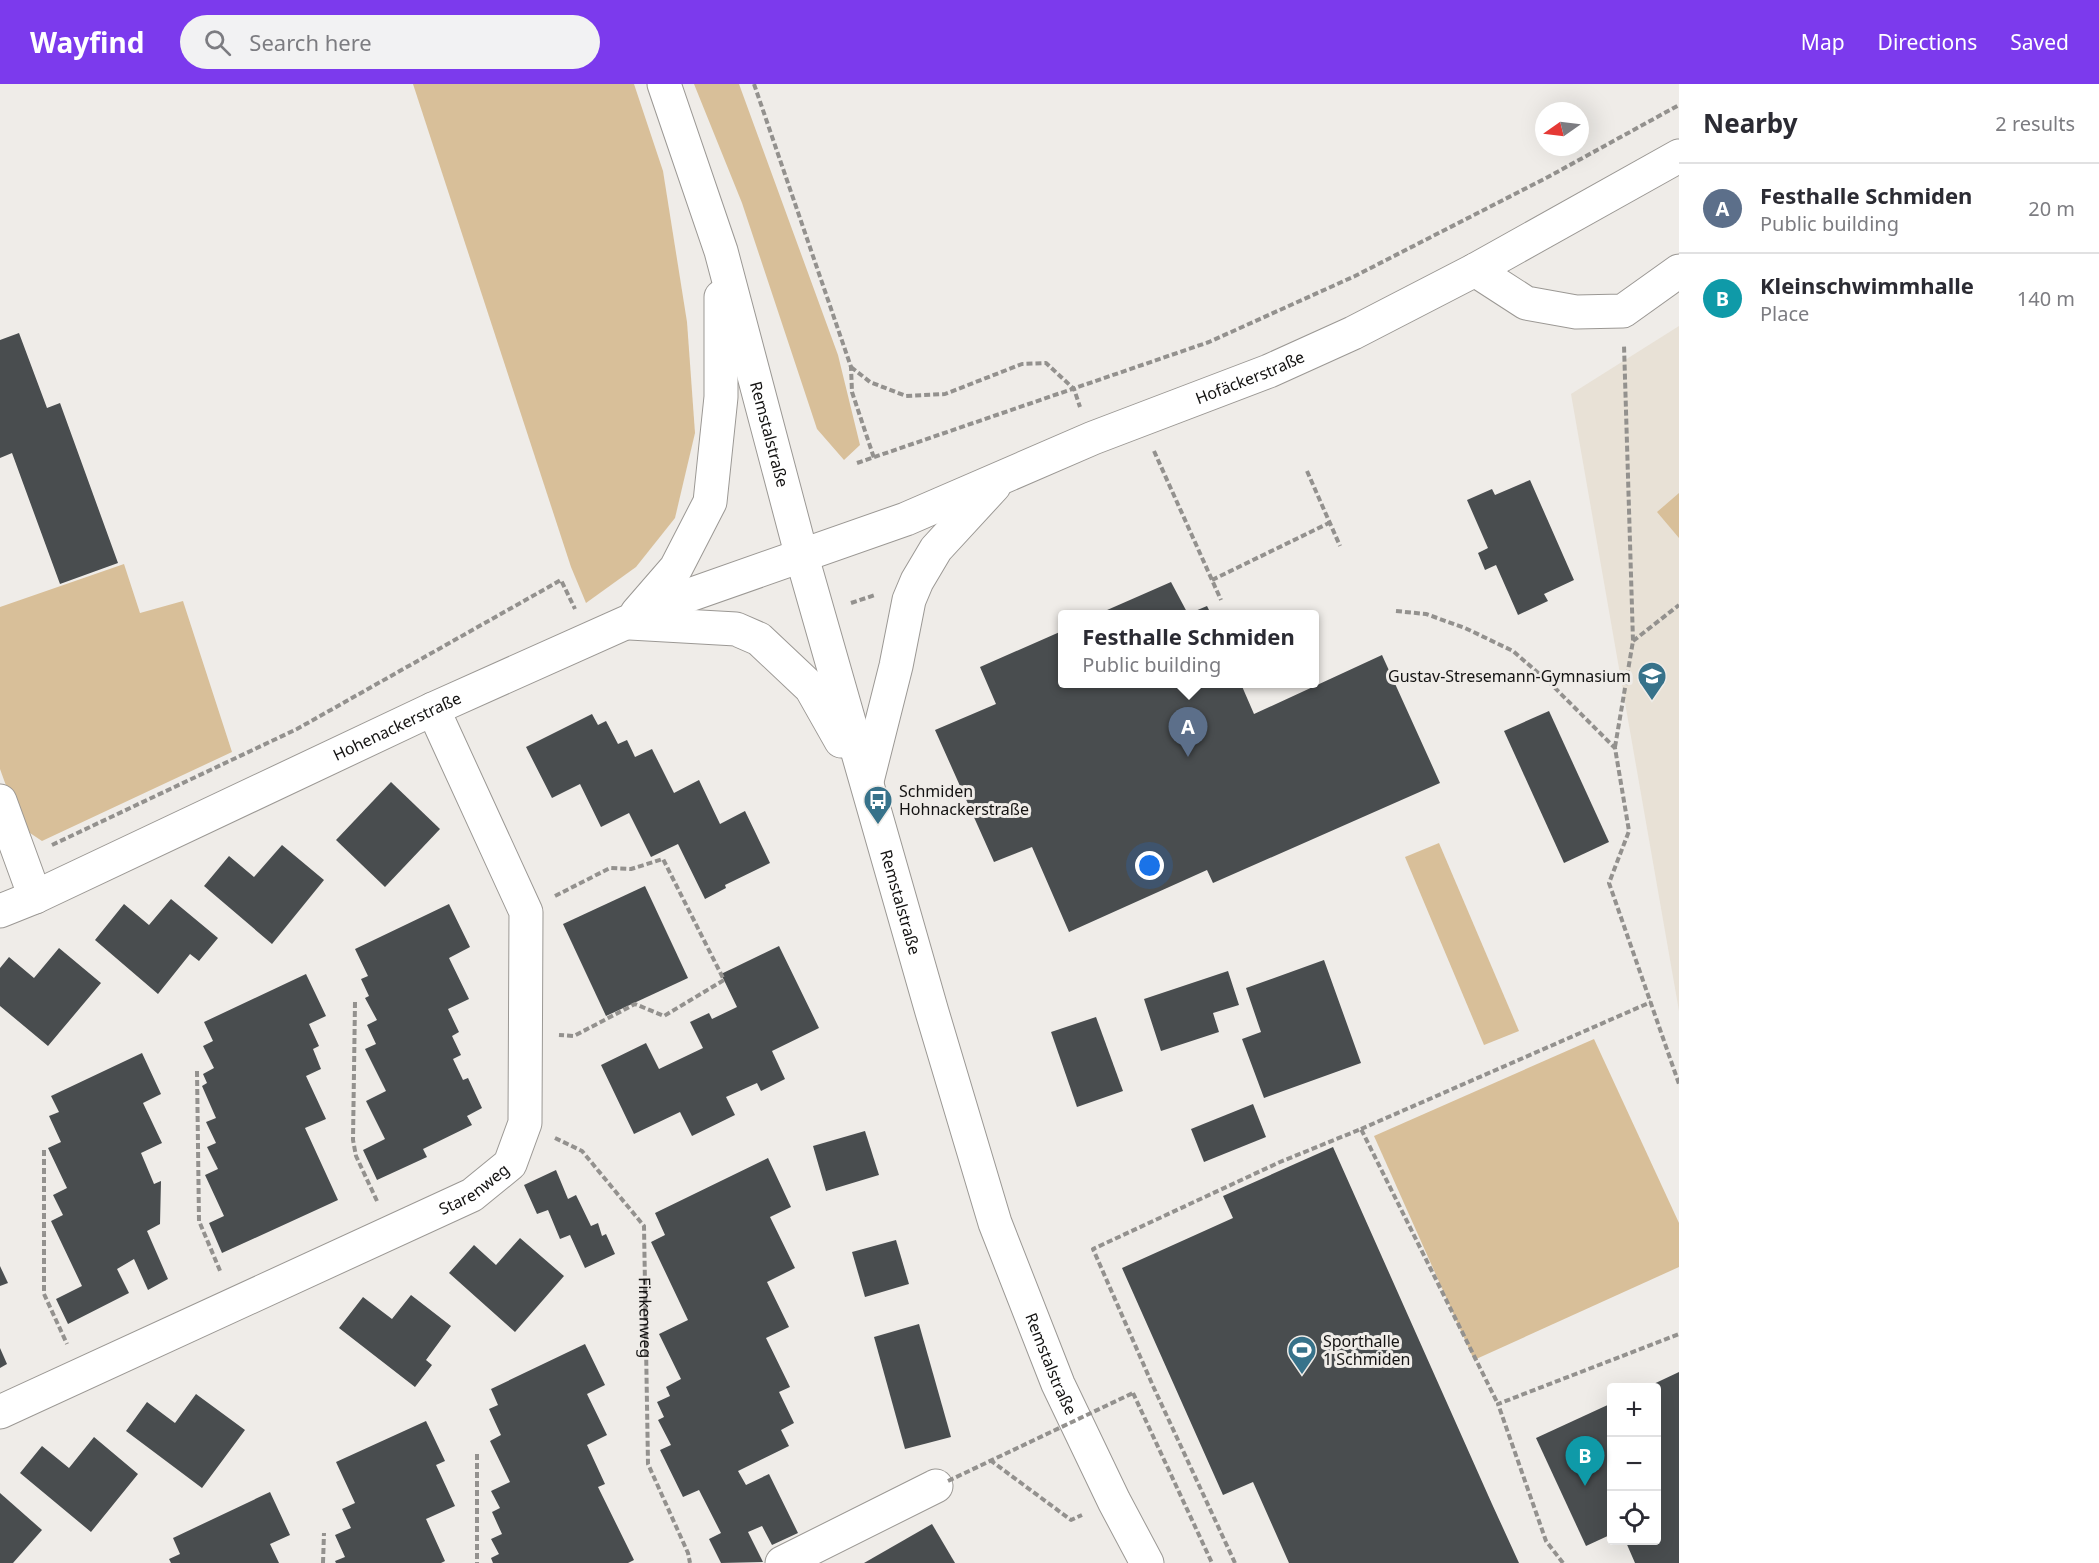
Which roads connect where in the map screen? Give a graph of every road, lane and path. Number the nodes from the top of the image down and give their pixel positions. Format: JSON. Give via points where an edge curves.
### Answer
{"nodes":[{"id":1,"x":664,"y":84,"type":"edge"},
{"id":2,"x":754,"y":84,"type":"edge"},
{"id":3,"x":1679,"y":105,"type":"edge"},
{"id":4,"x":1679,"y":156,"type":"edge"},
{"id":5,"x":721,"y":251,"type":"junction"},
{"id":6,"x":1475,"y":270,"type":"junction"},
{"id":7,"x":1679,"y":271,"type":"edge"},
{"id":8,"x":1623,"y":311,"type":"junction"},
{"id":9,"x":850,"y":367,"type":"junction"},
{"id":10,"x":1074,"y":389,"type":"junction"},
{"id":11,"x":1093,"y":438,"type":"junction"},
{"id":12,"x":874,"y":458,"type":"junction"},
{"id":13,"x":857,"y":463,"type":"dead end"},
{"id":14,"x":1160,"y":466,"type":"dead end"},
{"id":15,"x":1307,"y":471,"type":"dead end"},
{"id":16,"x":1003,"y":476,"type":"junction"},
{"id":17,"x":1329,"y":523,"type":"junction"},
{"id":18,"x":1340,"y":546,"type":"dead end"},
{"id":19,"x":802,"y":557,"type":"junction"},
{"id":20,"x":561,"y":580,"type":"dead end"},
{"id":21,"x":1212,"y":580,"type":"junction"},
{"id":22,"x":1221,"y":600,"type":"dead end"},
{"id":23,"x":1679,"y":605,"type":"edge"},
{"id":24,"x":1396,"y":611,"type":"dead end"},
{"id":25,"x":629,"y":622,"type":"junction"},
{"id":26,"x":1633,"y":641,"type":"junction"},
{"id":27,"x":433,"y":709,"type":"junction"},
{"id":28,"x":1615,"y":748,"type":"junction"},
{"id":29,"x":866,"y":784,"type":"junction"},
{"id":30,"x":0,"y":801,"type":"edge"},
{"id":31,"x":21,"y":859,"type":"junction"},
{"id":32,"x":35,"y":897,"type":"junction"},
{"id":33,"x":0,"y":911,"type":"edge"},
{"id":34,"x":526,"y":912,"type":"junction"},
{"id":35,"x":355,"y":1002,"type":"dead end"},
{"id":36,"x":1651,"y":1002,"type":"junction"},
{"id":37,"x":525,"y":1033,"type":"junction"},
{"id":38,"x":197,"y":1071,"type":"dead end"},
{"id":39,"x":1679,"y":1084,"type":"edge"},
{"id":40,"x":525,"y":1123,"type":"junction"},
{"id":41,"x":1361,"y":1129,"type":"junction"},
{"id":42,"x":44,"y":1150,"type":"dead end"},
{"id":43,"x":391,"y":1232,"type":"junction"},
{"id":44,"x":235,"y":1304,"type":"junction"},
{"id":45,"x":1679,"y":1334,"type":"edge"},
{"id":46,"x":81,"y":1375,"type":"junction"},
{"id":47,"x":1498,"y":1404,"type":"junction"},
{"id":48,"x":0,"y":1412,"type":"edge"},
{"id":49,"x":477,"y":1454,"type":"dead end"},
{"id":50,"x":990,"y":1460,"type":"junction"},
{"id":51,"x":942,"y":1484,"type":"joint"},
{"id":52,"x":1071,"y":1520,"type":"dead end"},
{"id":53,"x":324,"y":1533,"type":"dead end"},
{"id":54,"x":323,"y":1563,"type":"edge"},
{"id":55,"x":477,"y":1563,"type":"edge"},
{"id":56,"x":690,"y":1563,"type":"edge"},
{"id":57,"x":782,"y":1563,"type":"edge"},
{"id":58,"x":1147,"y":1563,"type":"edge"},
{"id":59,"x":1212,"y":1563,"type":"edge"},
{"id":60,"x":1235,"y":1563,"type":"edge"},
{"id":61,"x":1563,"y":1563,"type":"edge"}],
"edges":[{"from":1,"to":5,"type":"street","name":"Remstalstraße"},
{"from":2,"to":9,"type":"path"},
{"from":3,"to":10,"type":"path","via":[[1355,276],[1209,342]]},
{"from":4,"to":6,"type":"street","name":"Hofäckerstraße"},
{"from":5,"to":19,"type":"street","name":"Remstalstraße"},
{"from":5,"to":25,"type":"street","via":[[721,397],[710,502],[676,568]]},
{"from":6,"to":8,"type":"street","via":[[1526,303],[1575,312]]},
{"from":6,"to":11,"type":"street","name":"Hofäckerstraße","via":[[1280,366]]},
{"from":7,"to":8,"type":"street"},
{"from":8,"to":26,"type":"path"},
{"from":9,"to":10,"type":"path","via":[[870,382],[906,396],[945,394],[1022,364],[1046,363]]},
{"from":9,"to":12,"type":"path","via":[[852,392]]},
{"from":10,"to":11,"type":"path"},
{"from":10,"to":12,"type":"path"},
{"from":11,"to":16,"type":"street","name":"Hofäckerstraße"},
{"from":12,"to":13,"type":"path"},
{"from":14,"to":21,"type":"path"},
{"from":15,"to":17,"type":"path"},
{"from":16,"to":19,"type":"street","name":"Hofäckerstraße","via":[[906,519]]},
{"from":16,"to":29,"type":"street","via":[[936,549],[917,581],[909,600]]},
{"from":17,"to":18,"type":"path"},
{"from":17,"to":21,"type":"path"},
{"from":19,"to":25,"type":"street","name":"Hohenackerstraße","via":[[681,598]]},
{"from":19,"to":29,"type":"street","name":"Remstalstraße"},
{"from":20,"to":31,"type":"path","via":[[297,729]]},
{"from":21,"to":22,"type":"path"},
{"from":23,"to":26,"type":"path"},
{"from":24,"to":28,"type":"path","via":[[1426,614],[1513,651]]},
{"from":25,"to":27,"type":"street","name":"Hohenackerstraße"},
{"from":25,"to":29,"type":"street","via":[[736,629],[759,639],[811,688]]},
{"from":26,"to":28,"type":"path"},
{"from":27,"to":32,"type":"street","name":"Hohenackerstraße"},
{"from":27,"to":34,"type":"street","name":"Starenweg"},
{"from":28,"to":36,"type":"path","via":[[1629,831],[1609,883]]},
{"from":29,"to":58,"type":"street","name":"Remstalstraße","via":[[995,1223],[1058,1384]]},
{"from":30,"to":31,"type":"street"},
{"from":31,"to":32,"type":"street"},
{"from":32,"to":33,"type":"street","name":"Hohenackerstraße"},
{"from":34,"to":37,"type":"street","name":"Starenweg"},
{"from":34,"to":37,"type":"path","via":[[610,868],[631,869],[663,859],[724,980],[664,1016],[635,1004],[574,1036]]},
{"from":35,"to":43,"type":"path","via":[[353,1140],[356,1156]]},
{"from":36,"to":39,"type":"path"},
{"from":36,"to":41,"type":"path"},
{"from":37,"to":40,"type":"street","name":"Starenweg"},
{"from":38,"to":44,"type":"path","via":[[199,1221]]},
{"from":40,"to":43,"type":"street","name":"Starenweg","via":[[510,1164],[487,1183],[472,1195]]},
{"from":40,"to":56,"type":"path","name":"Finkenweg","via":[[582,1151],[644,1227],[648,1464]]},
{"from":41,"to":47,"type":"path"},
{"from":41,"to":60,"type":"path","via":[[1093,1249]]},
{"from":42,"to":46,"type":"path","via":[[44,1294]]},
{"from":43,"to":44,"type":"street","name":"Starenweg"},
{"from":44,"to":46,"type":"street","name":"Starenweg"},
{"from":45,"to":47,"type":"path"},
{"from":46,"to":48,"type":"street","name":"Starenweg"},
{"from":47,"to":61,"type":"path","via":[[1546,1541]]},
{"from":49,"to":55,"type":"path"},
{"from":50,"to":51,"type":"path","bridge":true},
{"from":50,"to":52,"type":"path"},
{"from":50,"to":59,"type":"path","bridge":true,"via":[[1133,1393]]},
{"from":51,"to":57,"type":"street"},
{"from":53,"to":54,"type":"path"}]}
